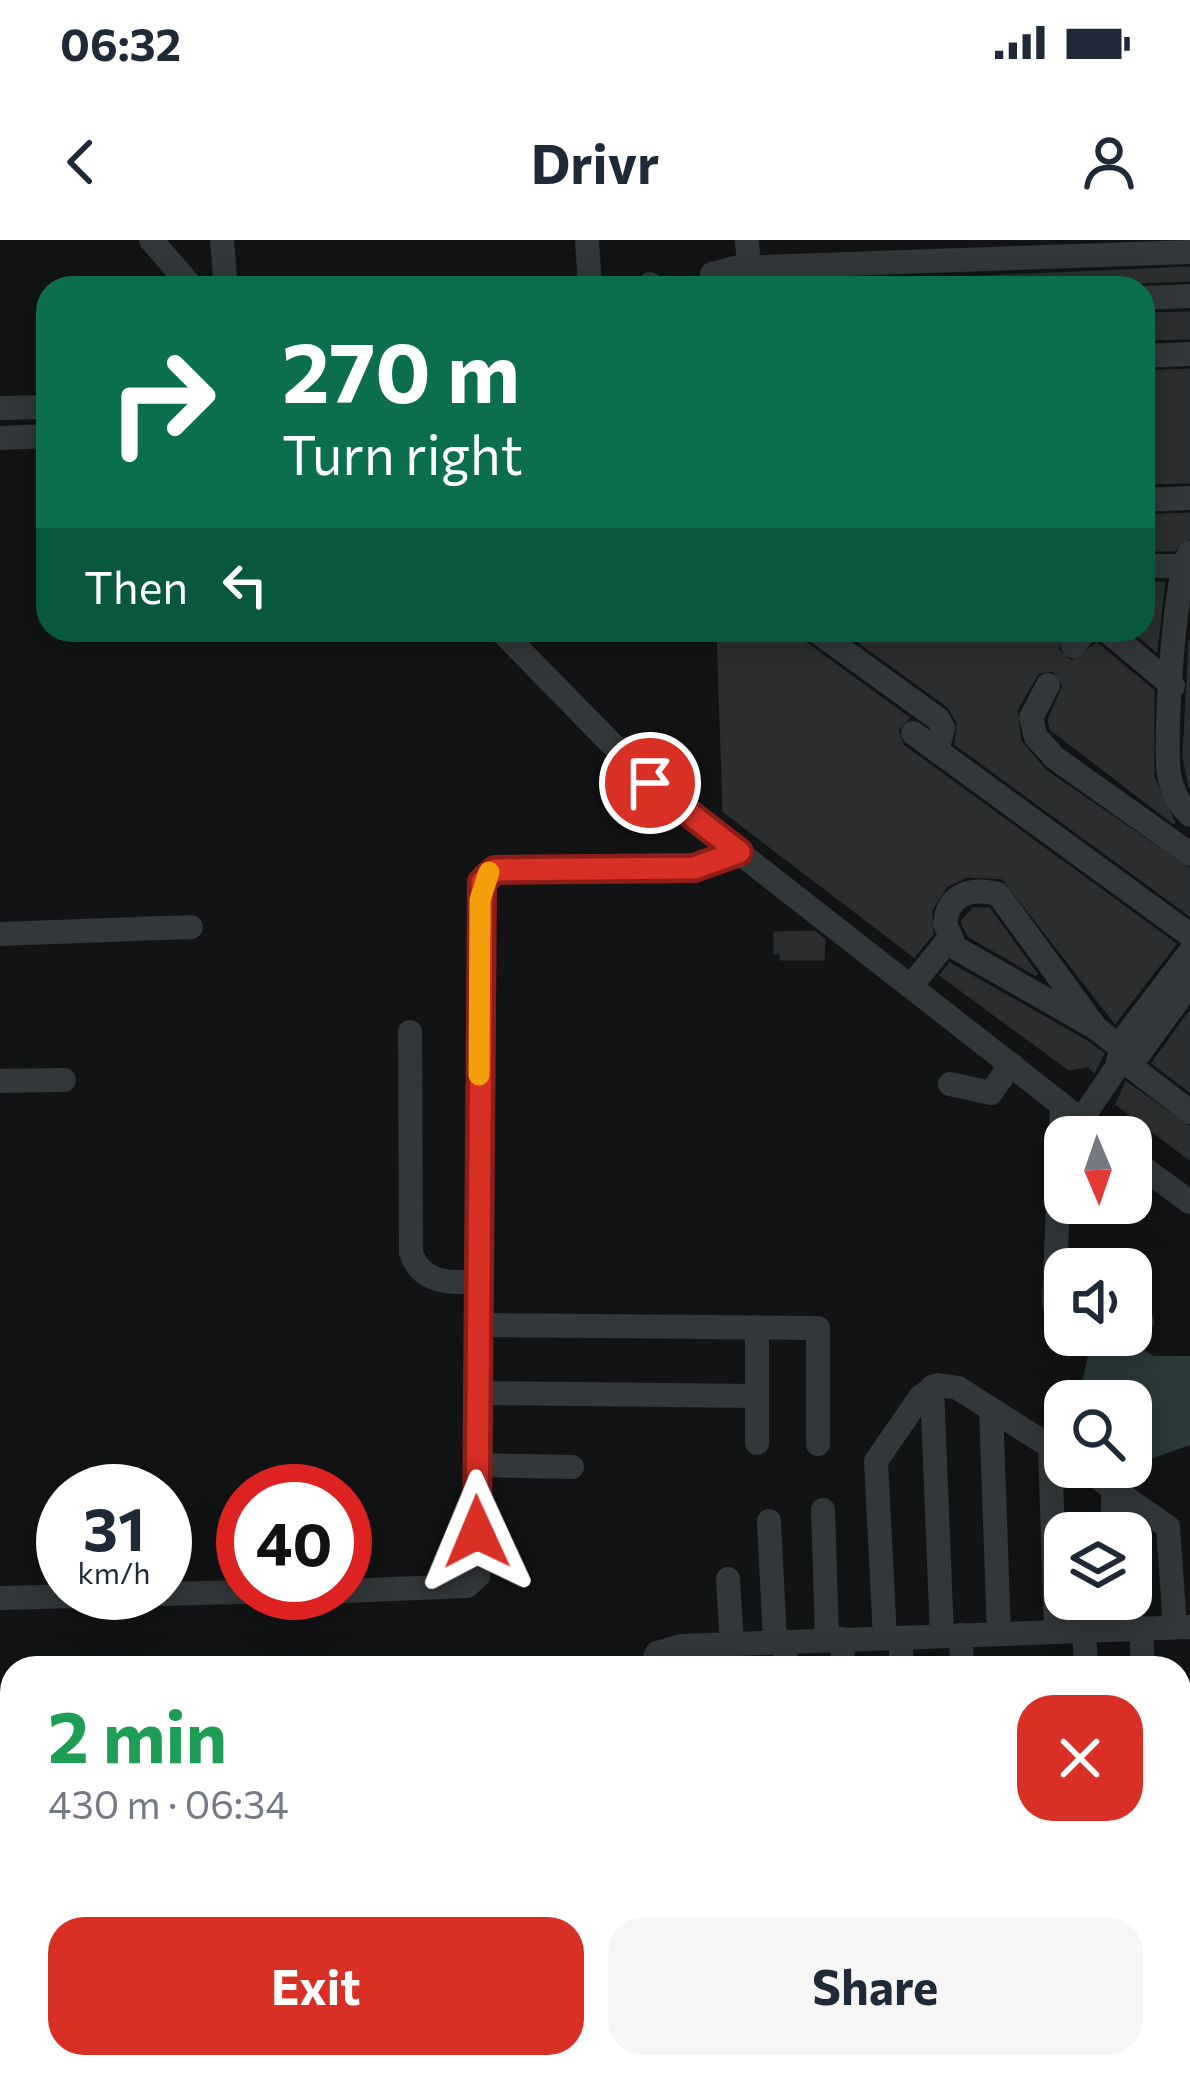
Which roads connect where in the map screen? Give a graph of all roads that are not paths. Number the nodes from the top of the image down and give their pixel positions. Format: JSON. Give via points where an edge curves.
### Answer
{"nodes":[{"id":1,"x":151,"y":240,"type":"edge"},
{"id":2,"x":222,"y":240,"type":"edge"},
{"id":3,"x":587,"y":240,"type":"edge"},
{"id":4,"x":747,"y":240,"type":"edge"},
{"id":5,"x":1097,"y":248,"type":"edge"},
{"id":6,"x":990,"y":250,"type":"edge"},
{"id":7,"x":1190,"y":252,"type":"edge"},
{"id":8,"x":748,"y":267,"type":"junction"},
{"id":9,"x":182,"y":276,"type":"edge"},
{"id":10,"x":225,"y":276,"type":"edge"},
{"id":11,"x":589,"y":276,"type":"edge"},
{"id":12,"x":715,"y":276,"type":"edge"},
{"id":13,"x":1190,"y":296,"type":"edge"},
{"id":14,"x":1155,"y":297,"type":"edge"},
{"id":15,"x":1190,"y":354,"type":"edge"},
{"id":16,"x":1155,"y":355,"type":"edge"},
{"id":17,"x":36,"y":407,"type":"edge"},
{"id":18,"x":0,"y":408,"type":"edge"},
{"id":19,"x":36,"y":436,"type":"edge"},
{"id":20,"x":0,"y":438,"type":"edge"},
{"id":21,"x":1190,"y":498,"type":"edge"},
{"id":22,"x":1155,"y":499,"type":"edge"},
{"id":23,"x":1186,"y":559,"type":"edge"},
{"id":24,"x":1155,"y":564,"type":"edge"},
{"id":25,"x":511,"y":642,"type":"edge"},
{"id":26,"x":831,"y":642,"type":"edge"},
{"id":27,"x":1120,"y":642,"type":"edge"},
{"id":28,"x":1048,"y":685,"type":"dead end"},
{"id":29,"x":1173,"y":686,"type":"junction"},
{"id":30,"x":913,"y":733,"type":"dead end"},
{"id":31,"x":937,"y":751,"type":"junction"},
{"id":32,"x":1190,"y":815,"type":"edge"},
{"id":33,"x":739,"y":852,"type":"junction"},
{"id":34,"x":1190,"y":854,"type":"edge"},
{"id":35,"x":191,"y":927,"type":"dead end"},
{"id":36,"x":0,"y":934,"type":"edge"},
{"id":37,"x":1190,"y":935,"type":"edge"},
{"id":38,"x":949,"y":939,"type":"junction"},
{"id":39,"x":1190,"y":952,"type":"edge"},
{"id":40,"x":911,"y":986,"type":"junction"},
{"id":41,"x":1187,"y":994,"type":"edge"},
{"id":42,"x":1096,"y":1028,"type":"junction"},
{"id":43,"x":410,"y":1032,"type":"dead end"},
{"id":44,"x":1121,"y":1059,"type":"junction"},
{"id":45,"x":1011,"y":1064,"type":"junction"},
{"id":46,"x":0,"y":1081,"type":"edge"},
{"id":47,"x":64,"y":1081,"type":"dead end"},
{"id":48,"x":950,"y":1084,"type":"dead end"},
{"id":49,"x":1190,"y":1112,"type":"edge"},
{"id":50,"x":1071,"y":1113,"type":"junction"},
{"id":51,"x":1075,"y":1116,"type":"edge"},
{"id":52,"x":1152,"y":1174,"type":"edge"},
{"id":53,"x":1190,"y":1202,"type":"edge"},
{"id":54,"x":1059,"y":1248,"type":"edge"},
{"id":55,"x":476,"y":1282,"type":"junction"},
{"id":56,"x":476,"y":1324,"type":"junction"},
{"id":57,"x":757,"y":1327,"type":"junction"},
{"id":58,"x":932,"y":1387,"type":"junction"},
{"id":59,"x":476,"y":1393,"type":"junction"},
{"id":60,"x":757,"y":1396,"type":"junction"},
{"id":61,"x":991,"y":1409,"type":"junction"},
{"id":62,"x":1044,"y":1442,"type":"edge"},
{"id":63,"x":757,"y":1443,"type":"dead end"},
{"id":64,"x":818,"y":1444,"type":"dead end"},
{"id":65,"x":477,"y":1465,"type":"junction"},
{"id":66,"x":572,"y":1467,"type":"dead end"},
{"id":67,"x":1058,"y":1488,"type":"edge"},
{"id":68,"x":1116,"y":1488,"type":"edge"},
{"id":69,"x":824,"y":1510,"type":"dead end"},
{"id":70,"x":769,"y":1521,"type":"dead end"},
{"id":71,"x":728,"y":1579,"type":"dead end"},
{"id":72,"x":372,"y":1590,"type":"edge"},
{"id":73,"x":216,"y":1593,"type":"edge"},
{"id":74,"x":0,"y":1598,"type":"edge"},
{"id":75,"x":1113,"y":1620,"type":"edge"},
{"id":76,"x":1183,"y":1627,"type":"edge"},
{"id":77,"x":1141,"y":1628,"type":"junction"},
{"id":78,"x":1113,"y":1629,"type":"junction"},
{"id":79,"x":1084,"y":1630,"type":"junction"},
{"id":80,"x":1056,"y":1632,"type":"junction"},
{"id":81,"x":999,"y":1634,"type":"junction"},
{"id":82,"x":952,"y":1635,"type":"junction"},
{"id":83,"x":893,"y":1638,"type":"junction"},
{"id":84,"x":834,"y":1639,"type":"junction"},
{"id":85,"x":780,"y":1641,"type":"junction"},
{"id":86,"x":723,"y":1652,"type":"edge"},
{"id":87,"x":659,"y":1656,"type":"edge"},
{"id":88,"x":783,"y":1656,"type":"edge"},
{"id":89,"x":839,"y":1656,"type":"edge"},
{"id":90,"x":898,"y":1656,"type":"edge"},
{"id":91,"x":958,"y":1656,"type":"edge"},
{"id":92,"x":1085,"y":1656,"type":"edge"},
{"id":93,"x":1142,"y":1656,"type":"edge"}],
"edges":[{"from":1,"to":9,"type":"street"},
{"from":2,"to":10,"type":"street"},
{"from":3,"to":11,"type":"street"},
{"from":4,"to":8,"type":"street"},
{"from":5,"to":6,"type":"street"},
{"from":5,"to":7,"type":"street"},
{"from":6,"to":8,"type":"street"},
{"from":8,"to":12,"type":"street"},
{"from":13,"to":14,"type":"street"},
{"from":15,"to":16,"type":"street"},
{"from":17,"to":18,"type":"street"},
{"from":19,"to":20,"type":"street"},
{"from":21,"to":22,"type":"street"},
{"from":23,"to":24,"type":"street"},
{"from":23,"to":29,"type":"street"},
{"from":25,"to":33,"type":"street","via":[[618,755]]},
{"from":26,"to":31,"type":"street","via":[[938,718]]},
{"from":27,"to":29,"type":"street"},
{"from":28,"to":34,"type":"street","via":[[1031,718],[1039,742]]},
{"from":29,"to":32,"type":"street","via":[[1170,778]]},
{"from":30,"to":31,"type":"street"},
{"from":31,"to":37,"type":"street"},
{"from":33,"to":40,"type":"street"},
{"from":33,"to":55,"type":"street","via":[[694,868],[484,875]]},
{"from":35,"to":36,"type":"street"},
{"from":38,"to":40,"type":"street"},
{"from":38,"to":42,"type":"street"},
{"from":38,"to":42,"type":"street","via":[[953,900],[965,892],[998,894]]},
{"from":39,"to":44,"type":"street"},
{"from":40,"to":45,"type":"street"},
{"from":41,"to":44,"type":"street","via":[[1138,1055]]},
{"from":42,"to":44,"type":"street"},
{"from":43,"to":55,"type":"street","via":[[412,1253],[436,1280]]},
{"from":44,"to":49,"type":"street"},
{"from":44,"to":50,"type":"street"},
{"from":45,"to":48,"type":"street","via":[[991,1093]]},
{"from":45,"to":50,"type":"street"},
{"from":46,"to":47,"type":"street"},
{"from":50,"to":51,"type":"street"},
{"from":50,"to":54,"type":"street"},
{"from":52,"to":53,"type":"street"},
{"from":55,"to":56,"type":"street"},
{"from":56,"to":57,"type":"street"},
{"from":56,"to":59,"type":"street"},
{"from":57,"to":60,"type":"street"},
{"from":57,"to":64,"type":"street","via":[[818,1328]]},
{"from":58,"to":61,"type":"street","via":[[958,1388]]},
{"from":58,"to":82,"type":"street"},
{"from":58,"to":83,"type":"street","via":[[876,1461]]},
{"from":59,"to":60,"type":"street"},
{"from":59,"to":65,"type":"street"},
{"from":60,"to":63,"type":"street"},
{"from":61,"to":62,"type":"street"},
{"from":61,"to":81,"type":"street"},
{"from":65,"to":66,"type":"street"},
{"from":65,"to":72,"type":"street","via":[[474,1582]]},
{"from":67,"to":80,"type":"street"},
{"from":68,"to":76,"type":"street","via":[[1168,1527]]},
{"from":69,"to":84,"type":"street"},
{"from":70,"to":85,"type":"street"},
{"from":71,"to":86,"type":"street"},
{"from":73,"to":74,"type":"street"},
{"from":75,"to":78,"type":"street"},
{"from":76,"to":77,"type":"street"},
{"from":77,"to":78,"type":"street"},
{"from":77,"to":93,"type":"street"},
{"from":78,"to":79,"type":"street"},
{"from":79,"to":80,"type":"street"},
{"from":79,"to":92,"type":"street"},
{"from":80,"to":81,"type":"street"},
{"from":81,"to":82,"type":"street"},
{"from":82,"to":83,"type":"street"},
{"from":82,"to":91,"type":"street"},
{"from":83,"to":84,"type":"street"},
{"from":83,"to":90,"type":"street"},
{"from":84,"to":85,"type":"street"},
{"from":84,"to":89,"type":"street"},
{"from":85,"to":86,"type":"street"},
{"from":85,"to":88,"type":"street"},
{"from":86,"to":87,"type":"street","via":[[663,1649]]}]}
